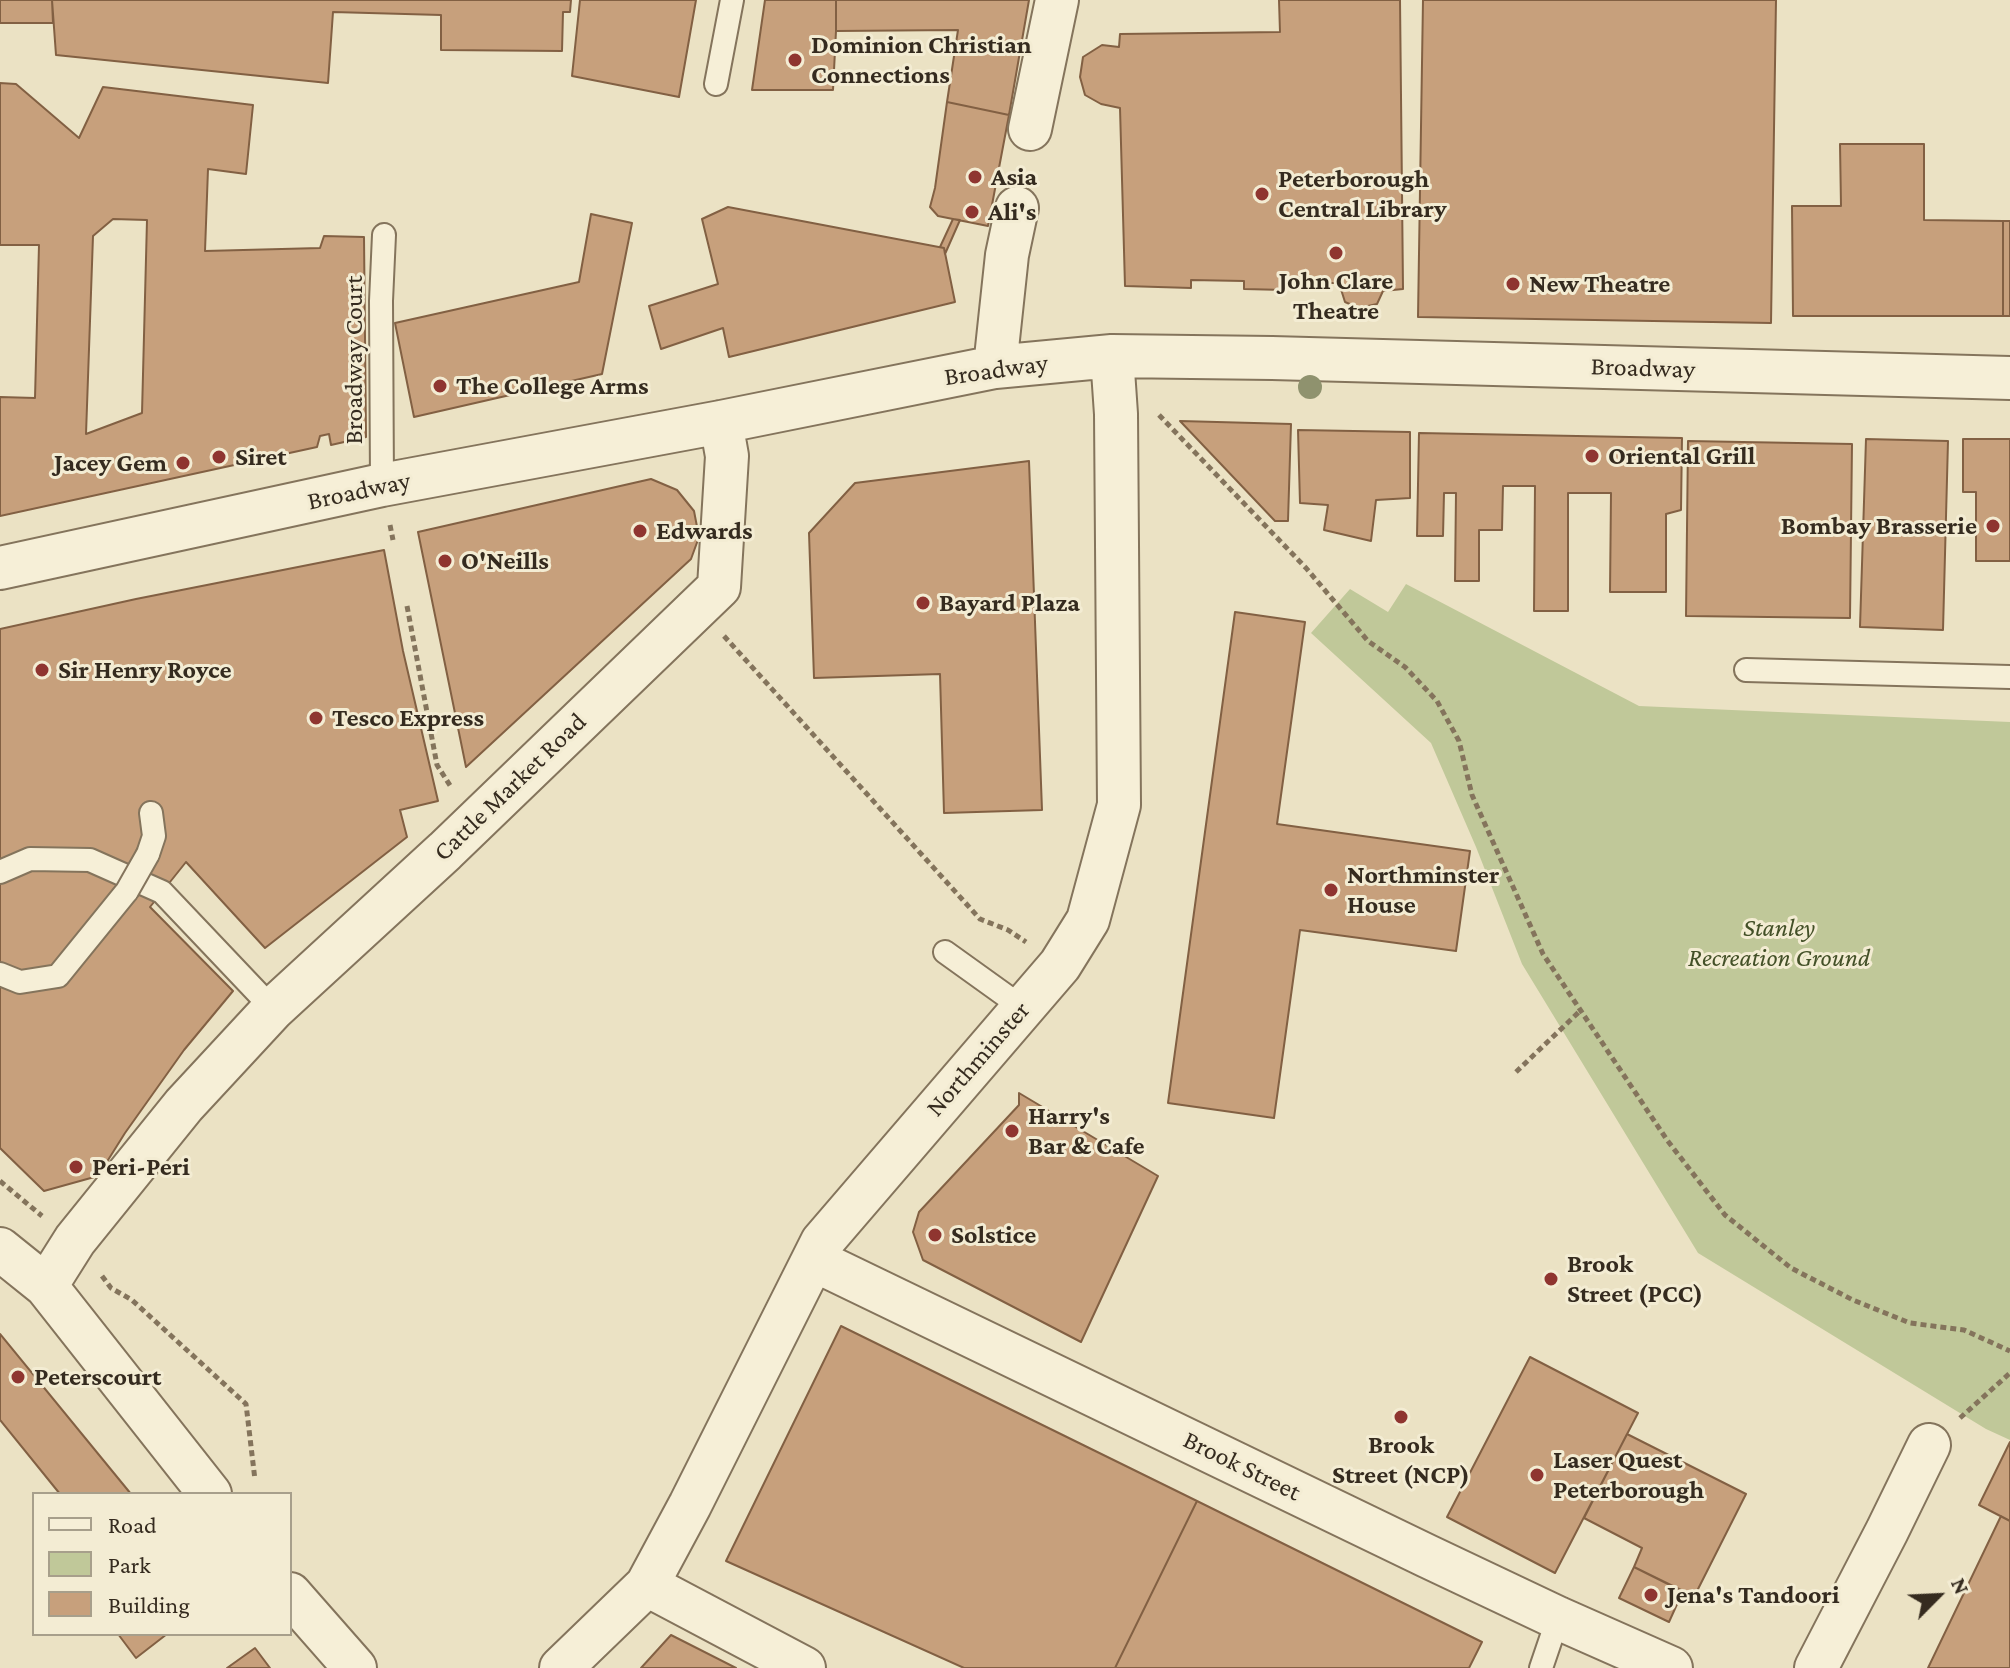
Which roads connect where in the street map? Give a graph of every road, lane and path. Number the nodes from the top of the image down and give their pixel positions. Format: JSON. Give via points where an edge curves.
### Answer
{"nodes":[{"id":1,"x":732,"y":0,"type":"edge"},
{"id":2,"x":1057,"y":0,"type":"edge"},
{"id":3,"x":716,"y":84,"type":"dead end"},
{"id":4,"x":1030,"y":129,"type":"dead end"},
{"id":5,"x":1017,"y":208,"type":"dead end"},
{"id":6,"x":384,"y":235,"type":"dead end"},
{"id":7,"x":1112,"y":356,"type":"junction"},
{"id":8,"x":995,"y":367,"type":"junction"},
{"id":9,"x":2010,"y":378,"type":"edge"},
{"id":10,"x":1157,"y":413,"type":"dead end"},
{"id":11,"x":721,"y":422,"type":"junction"},
{"id":12,"x":382,"y":485,"type":"junction"},
{"id":13,"x":0,"y":568,"type":"edge"},
{"id":14,"x":407,"y":606,"type":"dead end"},
{"id":15,"x":698,"y":607,"type":"junction"},
{"id":16,"x":1746,"y":670,"type":"dead end"},
{"id":17,"x":2010,"y":677,"type":"edge"},
{"id":18,"x":151,"y":813,"type":"dead end"},
{"id":19,"x":474,"y":821,"type":"junction"},
{"id":20,"x":0,"y":872,"type":"edge"},
{"id":21,"x":945,"y":952,"type":"dead end"},
{"id":22,"x":1060,"y":965,"type":"junction"},
{"id":23,"x":0,"y":974,"type":"edge"},
{"id":24,"x":1023,"y":1008,"type":"junction"},
{"id":25,"x":273,"y":1009,"type":"junction"},
{"id":26,"x":1580,"y":1011,"type":"junction"},
{"id":27,"x":1516,"y":1072,"type":"dead end"},
{"id":28,"x":0,"y":1181,"type":"edge"},
{"id":29,"x":75,"y":1240,"type":"junction"},
{"id":30,"x":0,"y":1249,"type":"edge"},
{"id":31,"x":814,"y":1260,"type":"junction"},
{"id":32,"x":46,"y":1286,"type":"junction"},
{"id":33,"x":2010,"y":1351,"type":"edge"},
{"id":34,"x":2010,"y":1373,"type":"edge"},
{"id":35,"x":1929,"y":1445,"type":"joint"},
{"id":36,"x":255,"y":1480,"type":"dead end"},
{"id":37,"x":208,"y":1492,"type":"edge"},
{"id":38,"x":647,"y":1585,"type":"junction"},
{"id":39,"x":292,"y":1596,"type":"edge"},
{"id":40,"x":1558,"y":1618,"type":"junction"},
{"id":41,"x":355,"y":1668,"type":"edge"},
{"id":42,"x":561,"y":1668,"type":"edge"},
{"id":43,"x":804,"y":1668,"type":"edge"},
{"id":44,"x":1541,"y":1668,"type":"edge"},
{"id":45,"x":1671,"y":1668,"type":"edge"},
{"id":46,"x":1816,"y":1668,"type":"edge"}],
"edges":[{"from":1,"to":3,"type":"lane"},
{"from":2,"to":4,"type":"street"},
{"from":5,"to":8,"type":"street"},
{"from":6,"to":12,"type":"lane","name":"Broadway Court"},
{"from":7,"to":8,"type":"street","name":"Broadway"},
{"from":7,"to":9,"type":"street","name":"Broadway"},
{"from":7,"to":22,"type":"street","name":"Northminster","via":[[1119,805],[1088,920]]},
{"from":8,"to":11,"type":"street","name":"Broadway"},
{"from":10,"to":26,"type":"path","via":[[1306,568],[1368,641],[1405,667],[1437,701],[1459,741],[1472,795],[1543,954]]},
{"from":11,"to":12,"type":"street","name":"Broadway"},
{"from":11,"to":15,"type":"street","name":"Cattle Market Road","via":[[727,456],[719,587]]},
{"from":12,"to":13,"type":"street","name":"Broadway"},
{"from":14,"to":19,"type":"path","via":[[437,765]]},
{"from":15,"to":19,"type":"street","name":"Cattle Market Road"},
{"from":15,"to":22,"type":"path","via":[[980,919],[1008,930]]},
{"from":16,"to":17,"type":"lane"},
{"from":18,"to":23,"type":"lane","bridge":true,"via":[[154,836],[127,891],[58,976],[20,982]]},
{"from":19,"to":25,"type":"street","name":"Cattle Market Road"},
{"from":20,"to":25,"type":"lane","via":[[30,859],[90,860],[162,892]]},
{"from":21,"to":24,"type":"lane"},
{"from":22,"to":24,"type":"street","name":"Northminster"},
{"from":24,"to":31,"type":"street","name":"Northminster","via":[[822,1242]]},
{"from":25,"to":29,"type":"street","name":"Cattle Market Road","via":[[184,1105]]},
{"from":26,"to":27,"type":"path"},
{"from":26,"to":33,"type":"path","via":[[1725,1215],[1791,1268],[1910,1323],[1964,1330]]},
{"from":28,"to":29,"type":"path"},
{"from":29,"to":32,"type":"street","name":"Cattle Market Road"},
{"from":29,"to":36,"type":"path","via":[[111,1288],[132,1300],[246,1404]]},
{"from":30,"to":32,"type":"street"},
{"from":31,"to":38,"type":"street","name":"Northminster"},
{"from":31,"to":40,"type":"street","name":"Brook Street"},
{"from":32,"to":37,"type":"street"},
{"from":34,"to":35,"type":"path"},
{"from":35,"to":46,"type":"street"},
{"from":38,"to":42,"type":"street","name":"Northminster"},
{"from":38,"to":43,"type":"street"},
{"from":39,"to":41,"type":"street"},
{"from":40,"to":44,"type":"lane"},
{"from":40,"to":45,"type":"street","name":"Brook Street"}]}
